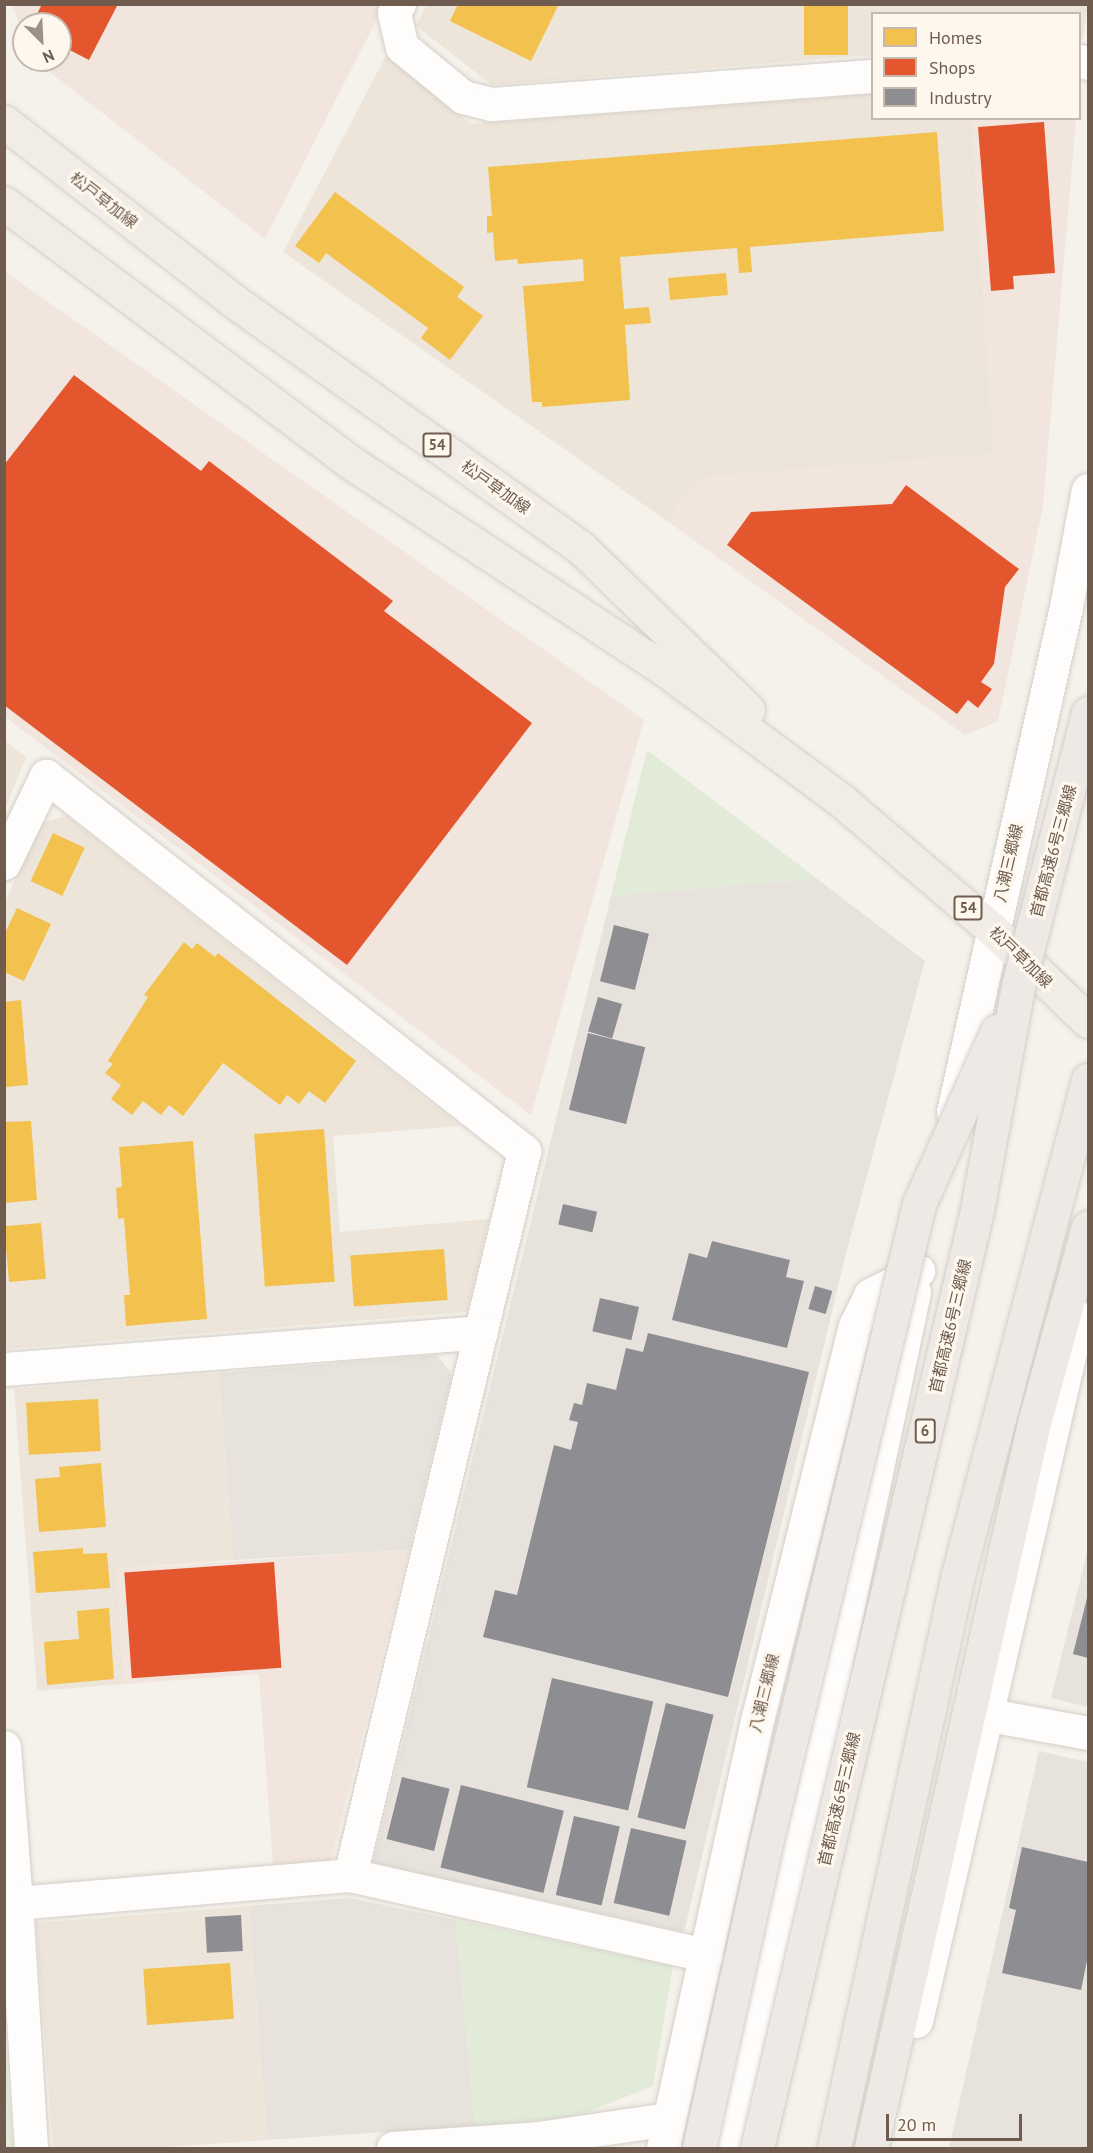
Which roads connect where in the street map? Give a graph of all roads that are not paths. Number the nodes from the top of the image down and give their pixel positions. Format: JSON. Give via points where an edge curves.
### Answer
{"nodes":[{"id":1,"x":399,"y":4,"type":"edge"},
{"id":2,"x":871,"y":76,"type":"edge"},
{"id":3,"x":4,"y":122,"type":"edge"},
{"id":4,"x":4,"y":203,"type":"edge"},
{"id":5,"x":1089,"y":490,"type":"edge"},
{"id":6,"x":1089,"y":713,"type":"edge"},
{"id":7,"x":842,"y":801,"type":"junction"},
{"id":8,"x":4,"y":863,"type":"edge"},
{"id":9,"x":992,"y":929,"type":"junction"},
{"id":10,"x":1018,"y":986,"type":"junction"},
{"id":11,"x":1089,"y":1022,"type":"edge"},
{"id":12,"x":1089,"y":1080,"type":"edge"},
{"id":13,"x":1089,"y":1227,"type":"edge"},
{"id":14,"x":918,"y":1271,"type":"junction"},
{"id":15,"x":1089,"y":1276,"type":"edge"},
{"id":16,"x":481,"y":1332,"type":"junction"},
{"id":17,"x":4,"y":1369,"type":"edge"},
{"id":18,"x":989,"y":1714,"type":"junction"},
{"id":19,"x":1089,"y":1733,"type":"edge"},
{"id":20,"x":4,"y":1747,"type":"edge"},
{"id":21,"x":7,"y":1802,"type":"edge"},
{"id":22,"x":351,"y":1875,"type":"junction"},
{"id":23,"x":16,"y":1903,"type":"junction"},
{"id":24,"x":706,"y":1955,"type":"junction"},
{"id":25,"x":666,"y":2134,"type":"edge"},
{"id":26,"x":31,"y":2148,"type":"edge"},
{"id":27,"x":393,"y":2148,"type":"edge"},
{"id":28,"x":699,"y":2148,"type":"edge"},
{"id":29,"x":724,"y":2148,"type":"edge"},
{"id":30,"x":757,"y":2148,"type":"edge"},
{"id":31,"x":834,"y":2148,"type":"edge"},
{"id":32,"x":871,"y":2148,"type":"edge"},
{"id":33,"x":888,"y":2148,"type":"edge"}],
"edges":[{"from":1,"to":2,"type":"street","via":[[394,13],[402,47],[463,97],[491,104]]},
{"from":3,"to":7,"type":"main road","name":"松戸草加線","number":"54","via":[[231,299],[580,547]]},
{"from":4,"to":7,"type":"main road","name":"松戸草加線","number":"54","via":[[353,464],[667,671]]},
{"from":5,"to":9,"type":"street","name":"八潮三郷線","via":[[1064,618]]},
{"from":6,"to":10,"type":"highway","name":"首都高速6号三郷線","number":"6","bridge":true},
{"from":7,"to":9,"type":"main road","name":"松戸草加線","number":"54"},
{"from":8,"to":16,"type":"street","via":[[46,776],[524,1151]]},
{"from":9,"to":11,"type":"main road","name":"松戸草加線","number":"54"},
{"from":9,"to":14,"type":"street","name":"八潮三郷線"},
{"from":10,"to":28,"type":"highway","bridge":true,"via":[[919,1204],[766,1843]]},
{"from":10,"to":30,"type":"highway","name":"首都高速6号三郷線","number":"6","bridge":true,"via":[[977,1210]]},
{"from":12,"to":31,"type":"highway","via":[[958,1575]]},
{"from":13,"to":32,"type":"highway","via":[[1034,1423]]},
{"from":14,"to":24,"type":"street","name":"八潮三郷線","via":[[870,1295],[855,1326],[758,1717]]},
{"from":14,"to":29,"type":"street","name":"八潮三郷線","via":[[782,1920]]},
{"from":15,"to":18,"type":"street"},
{"from":16,"to":17,"type":"street"},
{"from":16,"to":22,"type":"street"},
{"from":18,"to":19,"type":"street"},
{"from":18,"to":33,"type":"street"},
{"from":20,"to":21,"type":"street"},
{"from":21,"to":23,"type":"street"},
{"from":22,"to":23,"type":"street"},
{"from":22,"to":24,"type":"street"},
{"from":23,"to":26,"type":"street"},
{"from":24,"to":25,"type":"street","name":"八潮三郷線"},
{"from":25,"to":27,"type":"street"}]}
